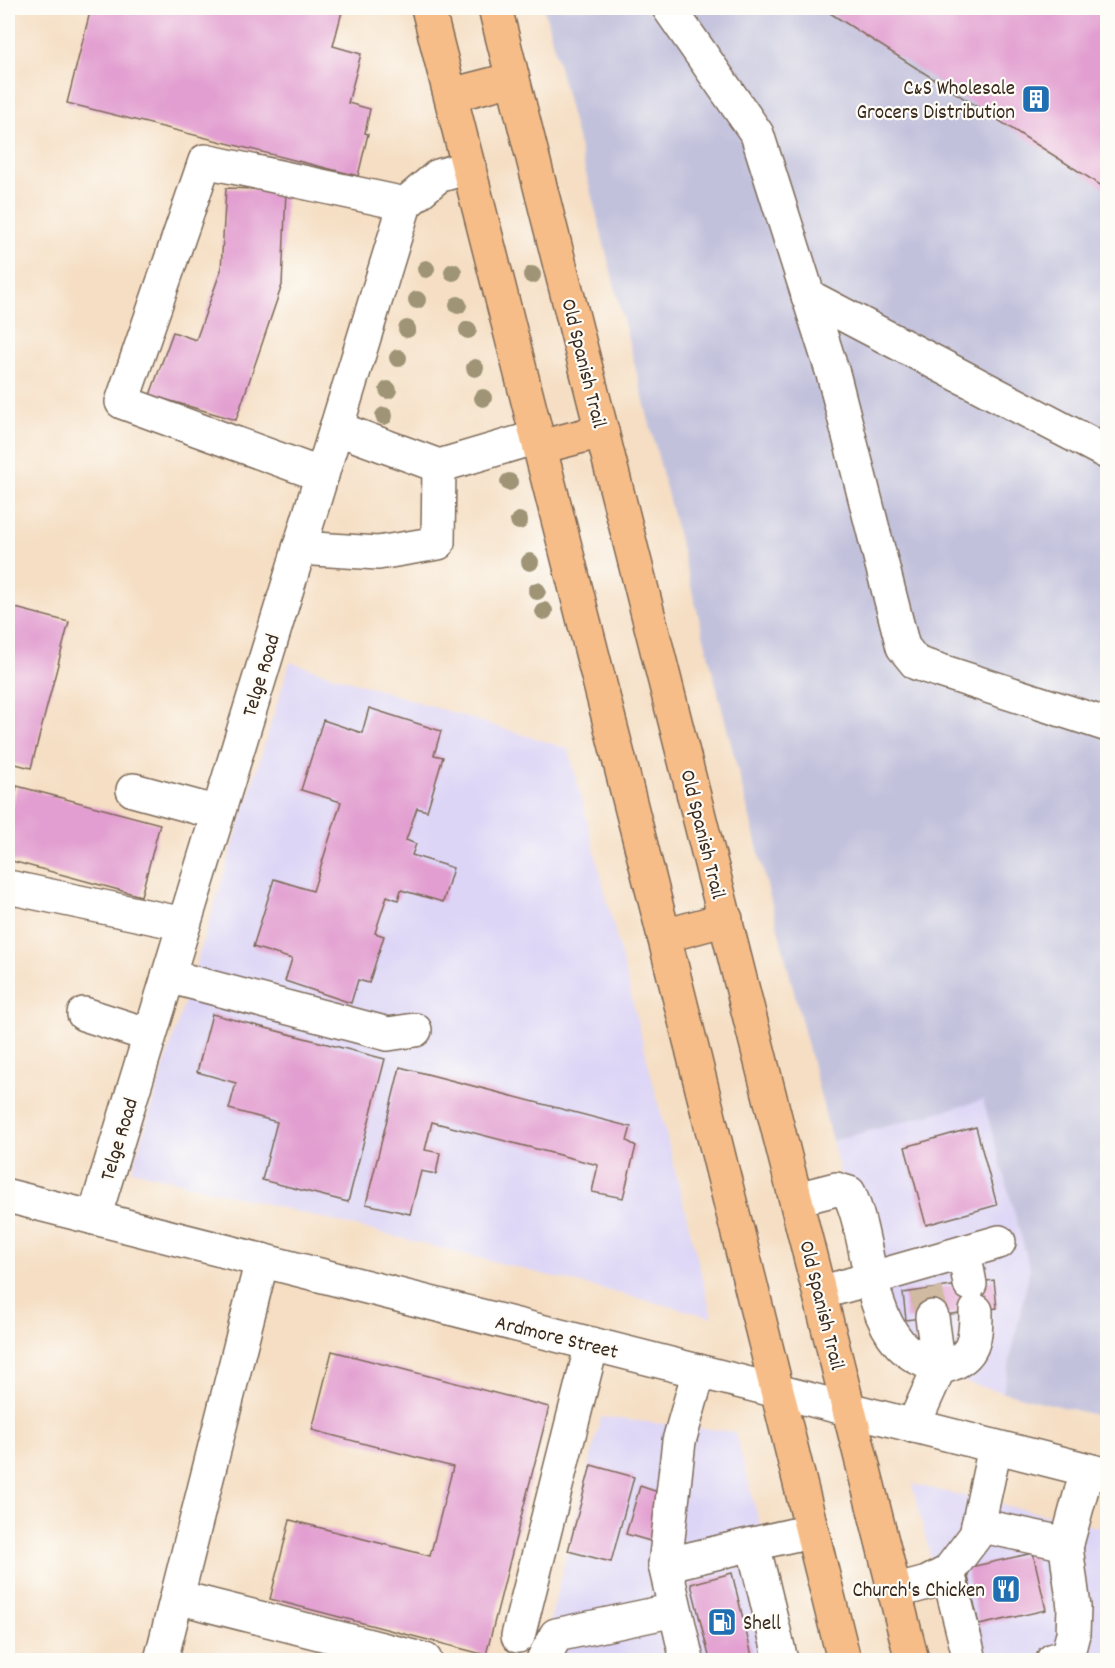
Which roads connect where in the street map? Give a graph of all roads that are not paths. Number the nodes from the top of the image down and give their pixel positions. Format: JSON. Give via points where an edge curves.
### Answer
{"nodes":[{"id":1,"x":428,"y":8,"type":"edge"},
{"id":2,"x":495,"y":8,"type":"edge"},
{"id":3,"x":669,"y":8,"type":"edge"},
{"id":4,"x":513,"y":79,"type":"junction"},
{"id":5,"x":451,"y":95,"type":"junction"},
{"id":6,"x":469,"y":167,"type":"junction"},
{"id":7,"x":405,"y":204,"type":"junction"},
{"id":8,"x":808,"y":296,"type":"junction"},
{"id":9,"x":336,"y":428,"type":"junction"},
{"id":10,"x":602,"y":431,"type":"junction"},
{"id":11,"x":539,"y":442,"type":"junction"},
{"id":12,"x":1107,"y":453,"type":"edge"},
{"id":13,"x":439,"y":466,"type":"junction"},
{"id":14,"x":322,"y":475,"type":"junction"},
{"id":15,"x":299,"y":548,"type":"junction"},
{"id":16,"x":1107,"y":725,"type":"edge"},
{"id":17,"x":133,"y":790,"type":"dead end"},
{"id":18,"x":219,"y":813,"type":"junction"},
{"id":19,"x":8,"y":887,"type":"edge"},
{"id":20,"x":726,"y":919,"type":"junction"},
{"id":21,"x":184,"y":924,"type":"junction"},
{"id":22,"x":664,"y":936,"type":"junction"},
{"id":23,"x":168,"y":976,"type":"junction"},
{"id":24,"x":84,"y":1014,"type":"dead end"},
{"id":25,"x":415,"y":1030,"type":"dead end"},
{"id":26,"x":149,"y":1035,"type":"junction"},
{"id":27,"x":8,"y":1196,"type":"edge"},
{"id":28,"x":797,"y":1199,"type":"junction"},
{"id":29,"x":94,"y":1218,"type":"junction"},
{"id":30,"x":999,"y":1242,"type":"dead end"},
{"id":31,"x":262,"y":1260,"type":"junction"},
{"id":32,"x":872,"y":1279,"type":"junction"},
{"id":33,"x":970,"y":1282,"type":"junction"},
{"id":34,"x":926,"y":1291,"type":"junction"},
{"id":35,"x":820,"y":1293,"type":"junction"},
{"id":36,"x":592,"y":1344,"type":"junction"},
{"id":37,"x":939,"y":1368,"type":"junction"},
{"id":38,"x":699,"y":1371,"type":"junction"},
{"id":39,"x":777,"y":1392,"type":"junction"},
{"id":40,"x":850,"y":1411,"type":"junction"},
{"id":41,"x":913,"y":1426,"type":"junction"},
{"id":42,"x":995,"y":1447,"type":"junction"},
{"id":43,"x":1097,"y":1472,"type":"edge"},
{"id":44,"x":978,"y":1525,"type":"junction"},
{"id":45,"x":811,"y":1532,"type":"junction"},
{"id":46,"x":753,"y":1544,"type":"junction"},
{"id":47,"x":1067,"y":1544,"type":"junction"},
{"id":48,"x":665,"y":1565,"type":"junction"},
{"id":49,"x":948,"y":1572,"type":"junction"},
{"id":50,"x":894,"y":1592,"type":"junction"},
{"id":51,"x":177,"y":1597,"type":"junction"},
{"id":52,"x":675,"y":1610,"type":"junction"},
{"id":53,"x":518,"y":1636,"type":"dead end"},
{"id":54,"x":161,"y":1660,"type":"edge"},
{"id":55,"x":425,"y":1660,"type":"edge"},
{"id":56,"x":543,"y":1660,"type":"edge"},
{"id":57,"x":687,"y":1660,"type":"edge"},
{"id":58,"x":782,"y":1660,"type":"edge"},
{"id":59,"x":844,"y":1660,"type":"edge"},
{"id":60,"x":912,"y":1660,"type":"edge"},
{"id":61,"x":970,"y":1660,"type":"edge"},
{"id":62,"x":1053,"y":1660,"type":"edge"}],
"edges":[{"from":1,"to":5,"type":"main road"},
{"from":2,"to":4,"type":"main road","name":"Old Spanish Trail"},
{"from":3,"to":8,"type":"street","via":[[757,134]]},
{"from":4,"to":5,"type":"main road"},
{"from":4,"to":10,"type":"main road","name":"Old Spanish Trail"},
{"from":5,"to":6,"type":"main road"},
{"from":6,"to":7,"type":"street","via":[[438,176]]},
{"from":6,"to":11,"type":"main road"},
{"from":7,"to":9,"type":"street","name":"Telge Road"},
{"from":7,"to":14,"type":"street","via":[[205,161],[122,402]]},
{"from":8,"to":12,"type":"street"},
{"from":8,"to":16,"type":"street","via":[[834,377],[903,647],[916,663]]},
{"from":9,"to":13,"type":"street"},
{"from":9,"to":14,"type":"street","name":"Telge Road"},
{"from":10,"to":11,"type":"main road"},
{"from":10,"to":20,"type":"main road","name":"Old Spanish Trail"},
{"from":11,"to":13,"type":"street"},
{"from":11,"to":22,"type":"main road"},
{"from":13,"to":15,"type":"street","via":[[438,543],[378,553]]},
{"from":14,"to":15,"type":"street","name":"Telge Road"},
{"from":15,"to":18,"type":"street","name":"Telge Road"},
{"from":17,"to":18,"type":"street"},
{"from":18,"to":21,"type":"street","name":"Telge Road"},
{"from":19,"to":21,"type":"street"},
{"from":20,"to":22,"type":"main road"},
{"from":20,"to":28,"type":"main road","name":"Old Spanish Trail"},
{"from":21,"to":23,"type":"street","name":"Telge Road"},
{"from":22,"to":39,"type":"main road"},
{"from":23,"to":25,"type":"street","via":[[388,1034]]},
{"from":23,"to":26,"type":"street","name":"Telge Road"},
{"from":24,"to":26,"type":"street"},
{"from":26,"to":29,"type":"street","name":"Telge Road"},
{"from":27,"to":29,"type":"street","name":"Ardmore Street"},
{"from":28,"to":32,"type":"street","via":[[836,1189],[849,1193]]},
{"from":28,"to":35,"type":"main road","name":"Old Spanish Trail"},
{"from":29,"to":31,"type":"street","name":"Ardmore Street"},
{"from":30,"to":33,"type":"street"},
{"from":31,"to":36,"type":"street","name":"Ardmore Street"},
{"from":31,"to":51,"type":"street"},
{"from":32,"to":34,"type":"street"},
{"from":32,"to":35,"type":"street"},
{"from":32,"to":37,"type":"street","via":[[886,1324],[899,1344],[913,1356]]},
{"from":33,"to":34,"type":"street"},
{"from":33,"to":37,"type":"street","via":[[976,1332],[970,1352],[957,1364]]},
{"from":34,"to":37,"type":"street"},
{"from":35,"to":40,"type":"main road","name":"Old Spanish Trail"},
{"from":36,"to":38,"type":"street","name":"Ardmore Street"},
{"from":36,"to":53,"type":"street"},
{"from":37,"to":41,"type":"street"},
{"from":38,"to":39,"type":"street","name":"Ardmore Street"},
{"from":38,"to":48,"type":"street","via":[[679,1441]]},
{"from":39,"to":40,"type":"street","name":"Ardmore Street"},
{"from":39,"to":45,"type":"main road"},
{"from":40,"to":41,"type":"street","name":"Ardmore Street"},
{"from":40,"to":50,"type":"main road","name":"Old Spanish Trail"},
{"from":41,"to":42,"type":"street","name":"Ardmore Street"},
{"from":42,"to":43,"type":"street","name":"Ardmore Street"},
{"from":42,"to":44,"type":"street"},
{"from":43,"to":47,"type":"street"},
{"from":44,"to":47,"type":"street"},
{"from":44,"to":49,"type":"street","via":[[976,1535]]},
{"from":45,"to":46,"type":"street"},
{"from":45,"to":59,"type":"main road"},
{"from":46,"to":48,"type":"street"},
{"from":46,"to":58,"type":"street"},
{"from":47,"to":62,"type":"street","via":[[1073,1634],[1067,1657]]},
{"from":48,"to":52,"type":"street"},
{"from":49,"to":50,"type":"street","via":[[927,1583]]},
{"from":49,"to":61,"type":"street"},
{"from":50,"to":60,"type":"main road","name":"Old Spanish Trail"},
{"from":51,"to":54,"type":"street"},
{"from":51,"to":55,"type":"street"},
{"from":52,"to":56,"type":"street","via":[[556,1635]]},
{"from":52,"to":57,"type":"street"}]}
